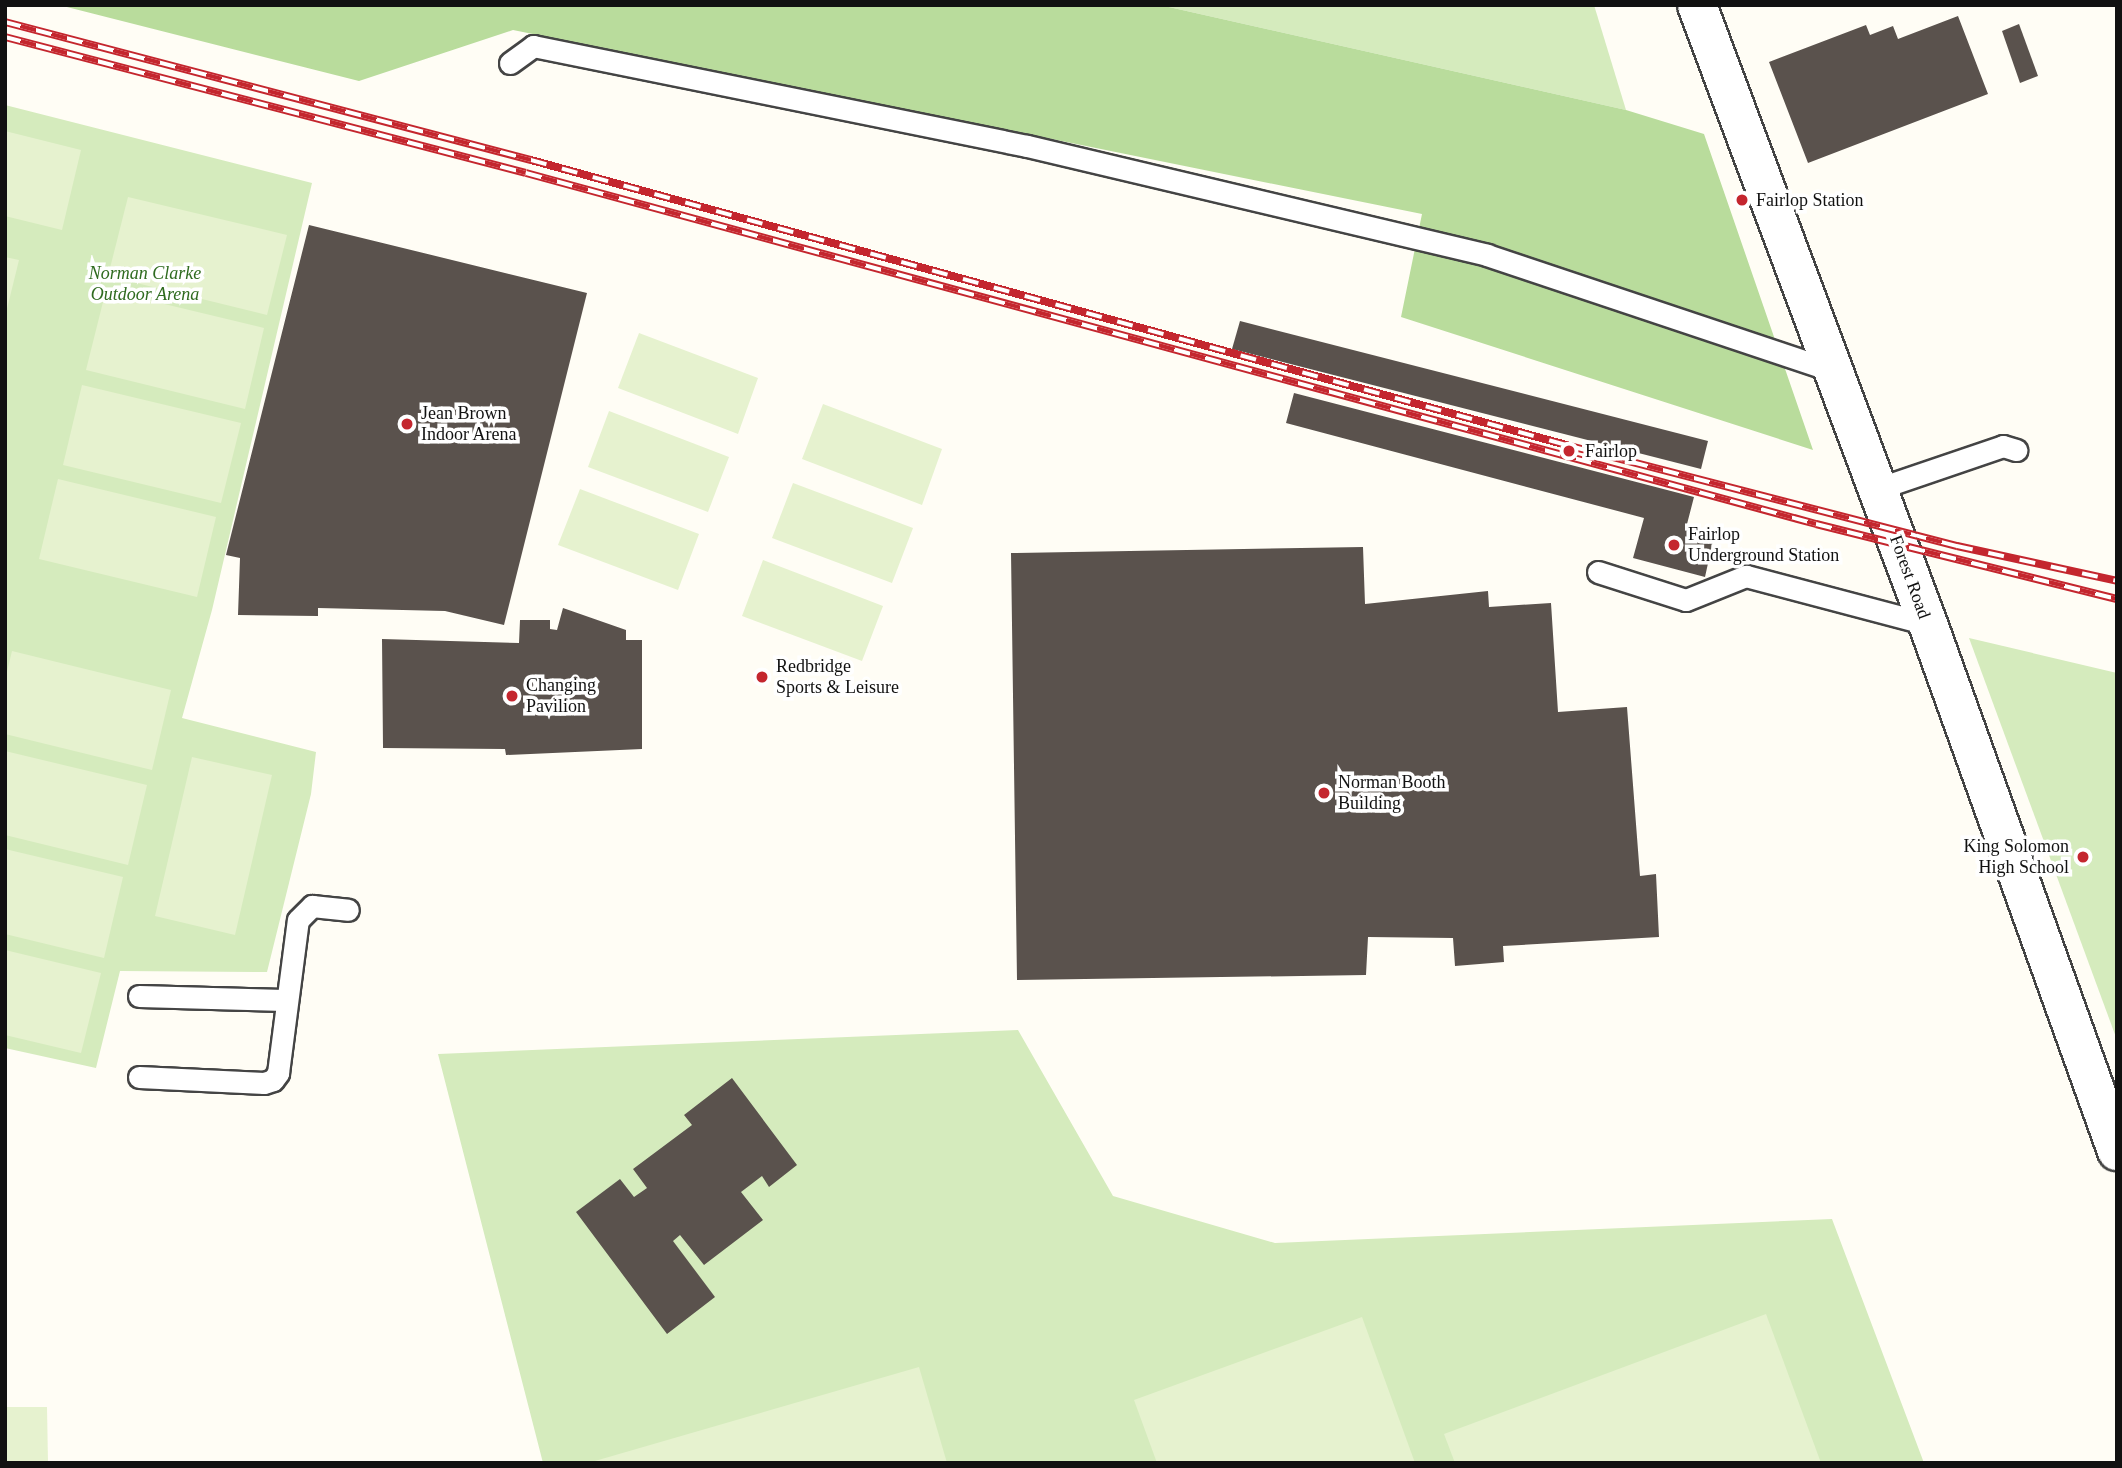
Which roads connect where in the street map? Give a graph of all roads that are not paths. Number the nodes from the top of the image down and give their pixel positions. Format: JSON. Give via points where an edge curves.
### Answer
{"nodes":[{"id":1,"x":1697,"y":5,"type":"edge"},
{"id":2,"x":510,"y":63,"type":"dead end"},
{"id":3,"x":1834,"y":371,"type":"junction"},
{"id":4,"x":2016,"y":450,"type":"dead end"},
{"id":5,"x":1877,"y":489,"type":"junction"},
{"id":6,"x":1598,"y":572,"type":"dead end"},
{"id":7,"x":1928,"y":624,"type":"junction"},
{"id":8,"x":348,"y":910,"type":"dead end"},
{"id":9,"x":139,"y":996,"type":"dead end"},
{"id":10,"x":284,"y":1000,"type":"junction"},
{"id":11,"x":139,"y":1077,"type":"dead end"},
{"id":12,"x":2117,"y":1151,"type":"edge"}],
"edges":[{"from":1,"to":3,"type":"street","name":"Forest Road"},
{"from":2,"to":3,"type":"lane","via":[[533,46],[1054,152],[1487,255]]},
{"from":3,"to":5,"type":"street","name":"Forest Road"},
{"from":4,"to":5,"type":"lane","via":[[2003,446]]},
{"from":5,"to":7,"type":"street","name":"Forest Road"},
{"from":6,"to":7,"type":"lane","via":[[1686,600],[1746,576]]},
{"from":7,"to":12,"type":"street","name":"Forest Road"},
{"from":8,"to":10,"type":"lane","via":[[312,906],[304,911]]},
{"from":9,"to":10,"type":"lane"},
{"from":10,"to":11,"type":"lane","via":[[278,1073],[273,1080]]}]}
